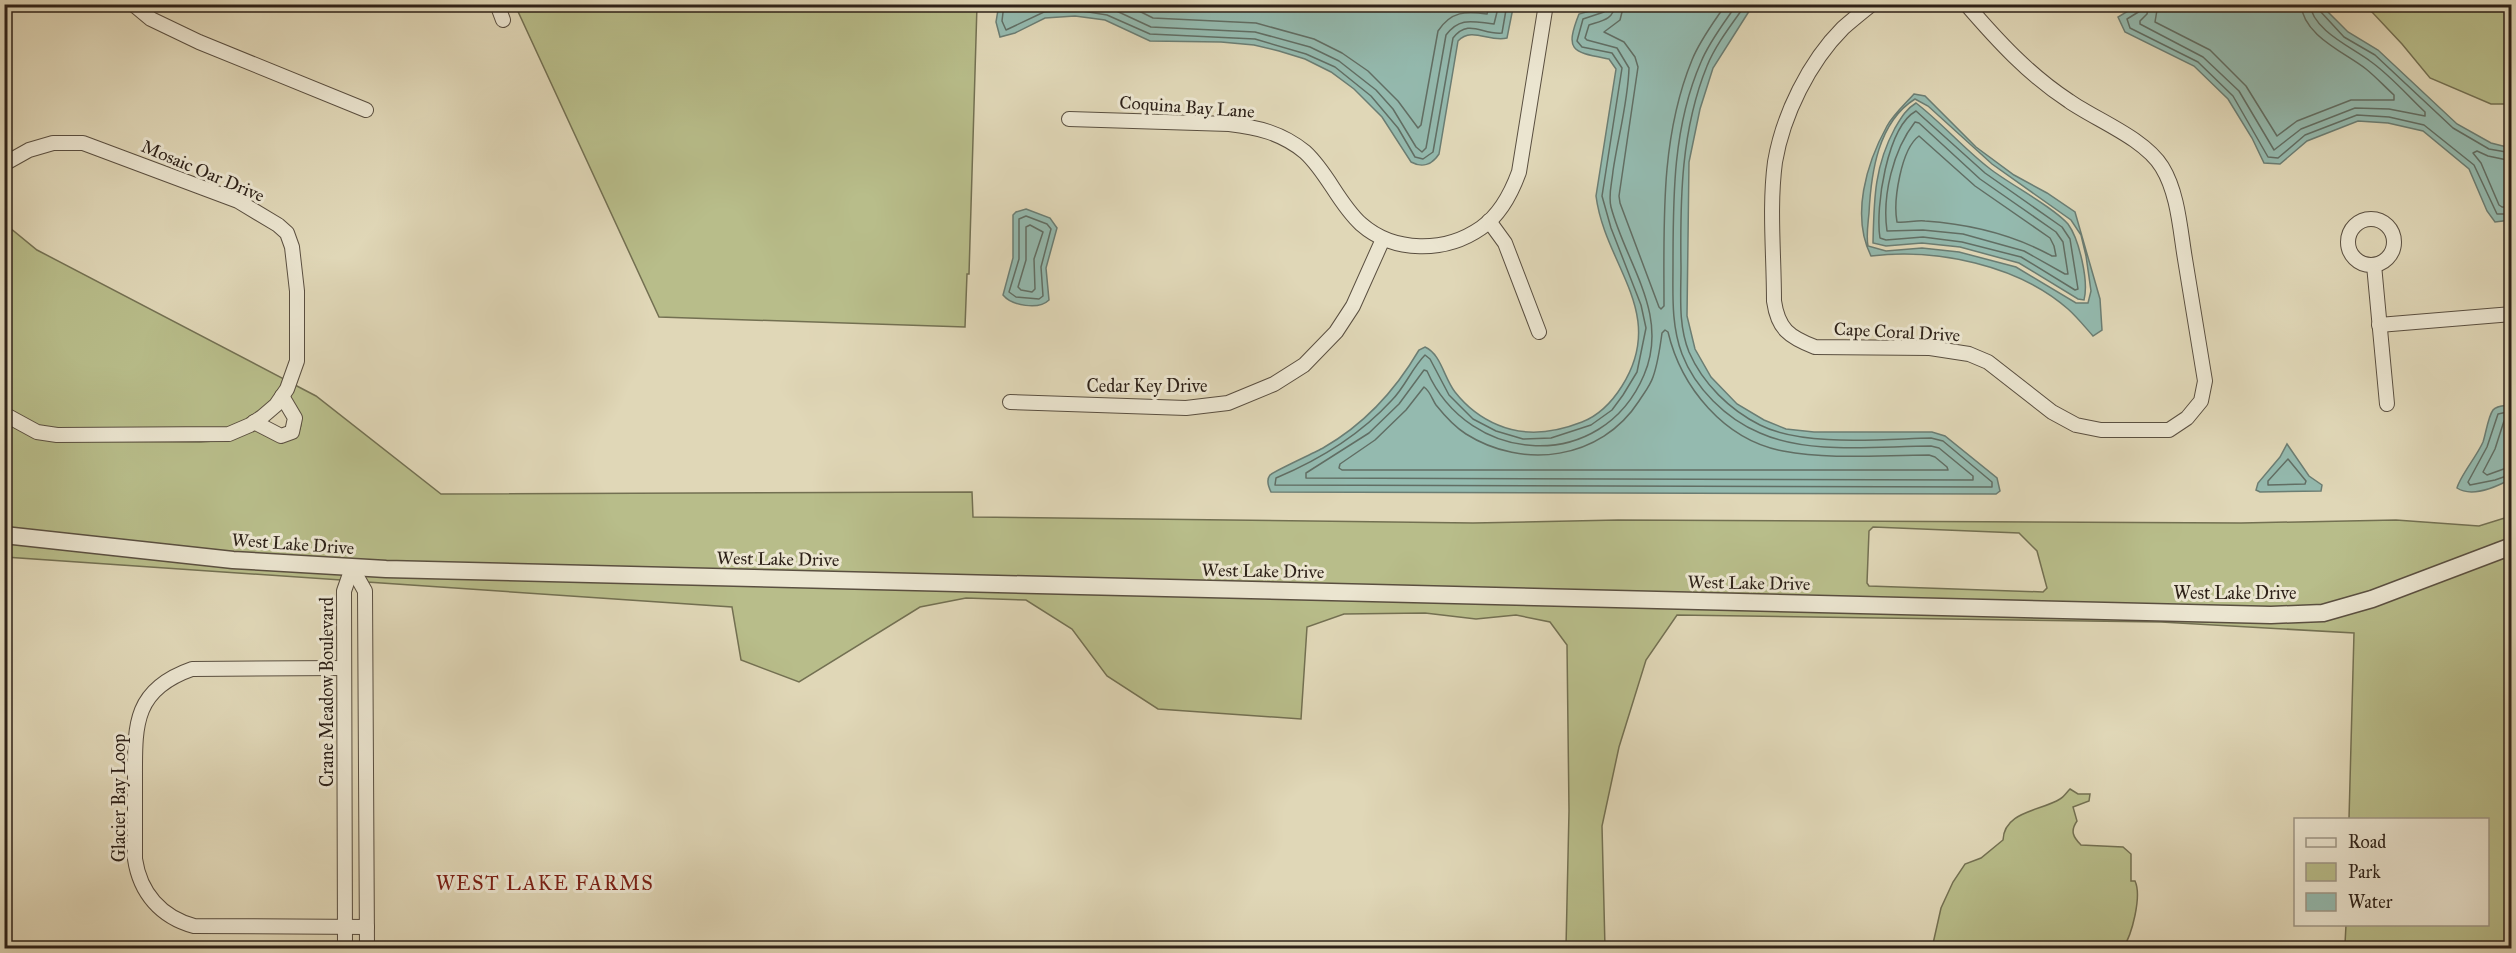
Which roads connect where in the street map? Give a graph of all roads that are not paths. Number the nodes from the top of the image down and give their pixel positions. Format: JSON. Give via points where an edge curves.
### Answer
{"nodes":[{"id":1,"x":134,"y":4,"type":"edge"},
{"id":2,"x":498,"y":4,"type":"edge"},
{"id":3,"x":1546,"y":4,"type":"edge"},
{"id":4,"x":1872,"y":4,"type":"edge"},
{"id":5,"x":1966,"y":4,"type":"edge"},
{"id":6,"x":503,"y":20,"type":"dead end"},
{"id":7,"x":366,"y":110,"type":"dead end"},
{"id":8,"x":1068,"y":119,"type":"dead end"},
{"id":9,"x":4,"y":164,"type":"edge"},
{"id":10,"x":1489,"y":221,"type":"junction"},
{"id":11,"x":1383,"y":239,"type":"junction"},
{"id":12,"x":2374,"y":265,"type":"dead end"},
{"id":13,"x":2511,"y":314,"type":"edge"},
{"id":14,"x":2379,"y":325,"type":"junction"},
{"id":15,"x":1539,"y":332,"type":"dead end"},
{"id":16,"x":282,"y":396,"type":"junction"},
{"id":17,"x":1010,"y":402,"type":"dead end"},
{"id":18,"x":2387,"y":404,"type":"dead end"},
{"id":19,"x":6,"y":418,"type":"edge"},
{"id":20,"x":254,"y":422,"type":"junction"},
{"id":21,"x":4,"y":535,"type":"edge"},
{"id":22,"x":2511,"y":546,"type":"edge"},
{"id":23,"x":352,"y":568,"type":"junction"},
{"id":24,"x":344,"y":668,"type":"junction"},
{"id":25,"x":345,"y":926,"type":"junction"},
{"id":26,"x":367,"y":927,"type":"junction"},
{"id":27,"x":345,"y":948,"type":"edge"},
{"id":28,"x":367,"y":948,"type":"edge"}],
"edges":[{"from":1,"to":7,"type":"street","via":[[151,19],[199,42]]},
{"from":2,"to":6,"type":"street"},
{"from":3,"to":10,"type":"street","name":"Coquina Bay Lane","via":[[1519,172],[1511,194]]},
{"from":4,"to":5,"type":"street","name":"Cape Coral Drive","via":[[1843,29],[1820,58],[1784,127],[1773,194],[1774,300],[1777,317],[1785,330],[1815,347],[1930,348],[1969,354],[1988,362],[2076,425],[2101,430],[2169,430],[2187,418],[2201,401],[2205,381],[2178,216],[2161,166],[2144,147],[2068,101],[2030,71]]},
{"from":8,"to":11,"type":"street","name":"Coquina Bay Lane","via":[[1229,124],[1278,134],[1305,152],[1326,176],[1346,209]]},
{"from":9,"to":16,"type":"street","name":"Mosaic Oar Drive","via":[[29,150],[53,143],[83,143],[238,201],[278,225],[287,233],[292,248],[297,291],[297,361]]},
{"from":10,"to":11,"type":"street","name":"Coquina Bay Lane","via":[[1459,240],[1437,246],[1410,246]]},
{"from":10,"to":15,"type":"street","via":[[1505,243]]},
{"from":11,"to":17,"type":"street","name":"Cedar Key Drive","via":[[1353,306],[1336,332],[1304,365],[1274,384],[1228,403],[1186,408]]},
{"from":12,"to":14,"type":"street"},
{"from":13,"to":14,"type":"street"},
{"from":14,"to":18,"type":"street"},
{"from":16,"to":20,"type":"street","name":"Mosaic Oar Drive"},
{"from":16,"to":20,"type":"street","via":[[295,418],[292,432],[281,436]]},
{"from":19,"to":20,"type":"street","name":"Mosaic Oar Drive","via":[[37,432],[57,435],[219,435]]},
{"from":21,"to":23,"type":"street","name":"West Lake Drive","via":[[233,560]]},
{"from":22,"to":23,"type":"street","name":"West Lake Drive","via":[[2372,599],[2323,613],[2271,615]]},
{"from":23,"to":24,"type":"street","name":"Crane Meadow Boulevard","via":[[344,591]]},
{"from":23,"to":26,"type":"street","name":"Crane Meadow Boulevard","via":[[365,591]]},
{"from":24,"to":25,"type":"street","name":"Crane Meadow Boulevard"},
{"from":24,"to":25,"type":"street","name":"Glacier Bay Loop","via":[[192,669],[160,685],[146,702],[135,728],[135,859],[137,874],[155,904],[184,923]]},
{"from":25,"to":26,"type":"street","name":"Glacier Bay Loop"},
{"from":25,"to":27,"type":"street","name":"Crane Meadow Boulevard"},
{"from":26,"to":28,"type":"street","name":"Crane Meadow Boulevard"}]}
